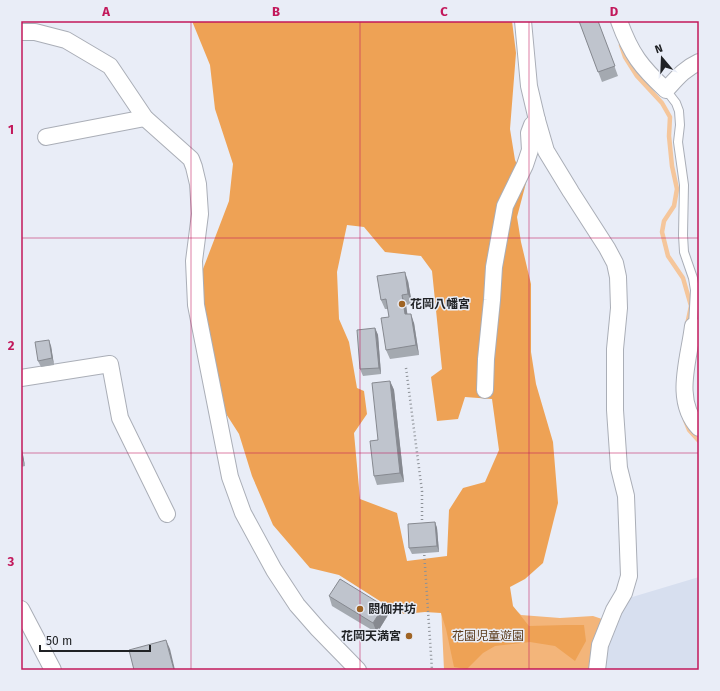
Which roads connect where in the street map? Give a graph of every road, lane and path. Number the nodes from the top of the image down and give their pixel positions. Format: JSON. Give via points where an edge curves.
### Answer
{"nodes":[{"id":1,"x":523,"y":21,"type":"edge"},
{"id":2,"x":619,"y":21,"type":"edge"},
{"id":3,"x":21,"y":32,"type":"edge"},
{"id":4,"x":699,"y":62,"type":"edge"},
{"id":5,"x":666,"y":90,"type":"junction"},
{"id":6,"x":145,"y":118,"type":"junction"},
{"id":7,"x":537,"y":120,"type":"junction"},
{"id":8,"x":46,"y":137,"type":"dead end"},
{"id":9,"x":693,"y":326,"type":"joint"},
{"id":10,"x":406,"y":368,"type":"dead end"},
{"id":11,"x":21,"y":378,"type":"edge"},
{"id":12,"x":485,"y":390,"type":"dead end"},
{"id":13,"x":699,"y":428,"type":"edge"},
{"id":14,"x":167,"y":514,"type":"dead end"},
{"id":15,"x":422,"y":531,"type":"edge"},
{"id":16,"x":424,"y":546,"type":"edge"},
{"id":17,"x":21,"y":609,"type":"edge"},
{"id":18,"x":53,"y":670,"type":"edge"},
{"id":19,"x":358,"y":670,"type":"edge"},
{"id":20,"x":432,"y":670,"type":"edge"},
{"id":21,"x":597,"y":670,"type":"edge"}],
"edges":[{"from":1,"to":7,"type":"street","via":[[530,86]]},
{"from":2,"to":5,"type":"street","via":[[627,43],[640,64]]},
{"from":3,"to":6,"type":"street","via":[[35,32],[66,40],[110,66]]},
{"from":4,"to":5,"type":"street","via":[[687,68]]},
{"from":5,"to":9,"type":"lane","via":[[676,102],[679,111],[678,142],[684,185],[684,252],[695,290]]},
{"from":6,"to":8,"type":"street"},
{"from":6,"to":19,"type":"street","via":[[190,159],[194,167],[200,214],[194,261],[196,305],[230,476],[243,513],[274,570],[297,605]]},
{"from":7,"to":12,"type":"street","via":[[529,133],[530,150],[525,165],[505,206],[494,267]]},
{"from":7,"to":21,"type":"street","via":[[546,151],[607,248],[615,263],[618,277],[615,410],[619,468],[626,496],[629,576],[600,646]]},
{"from":9,"to":13,"type":"street","via":[[684,397],[692,421]]},
{"from":10,"to":15,"type":"path","via":[[422,491]]},
{"from":11,"to":14,"type":"street","via":[[110,364],[120,418]]},
{"from":16,"to":20,"type":"path"},
{"from":17,"to":18,"type":"street"}]}
